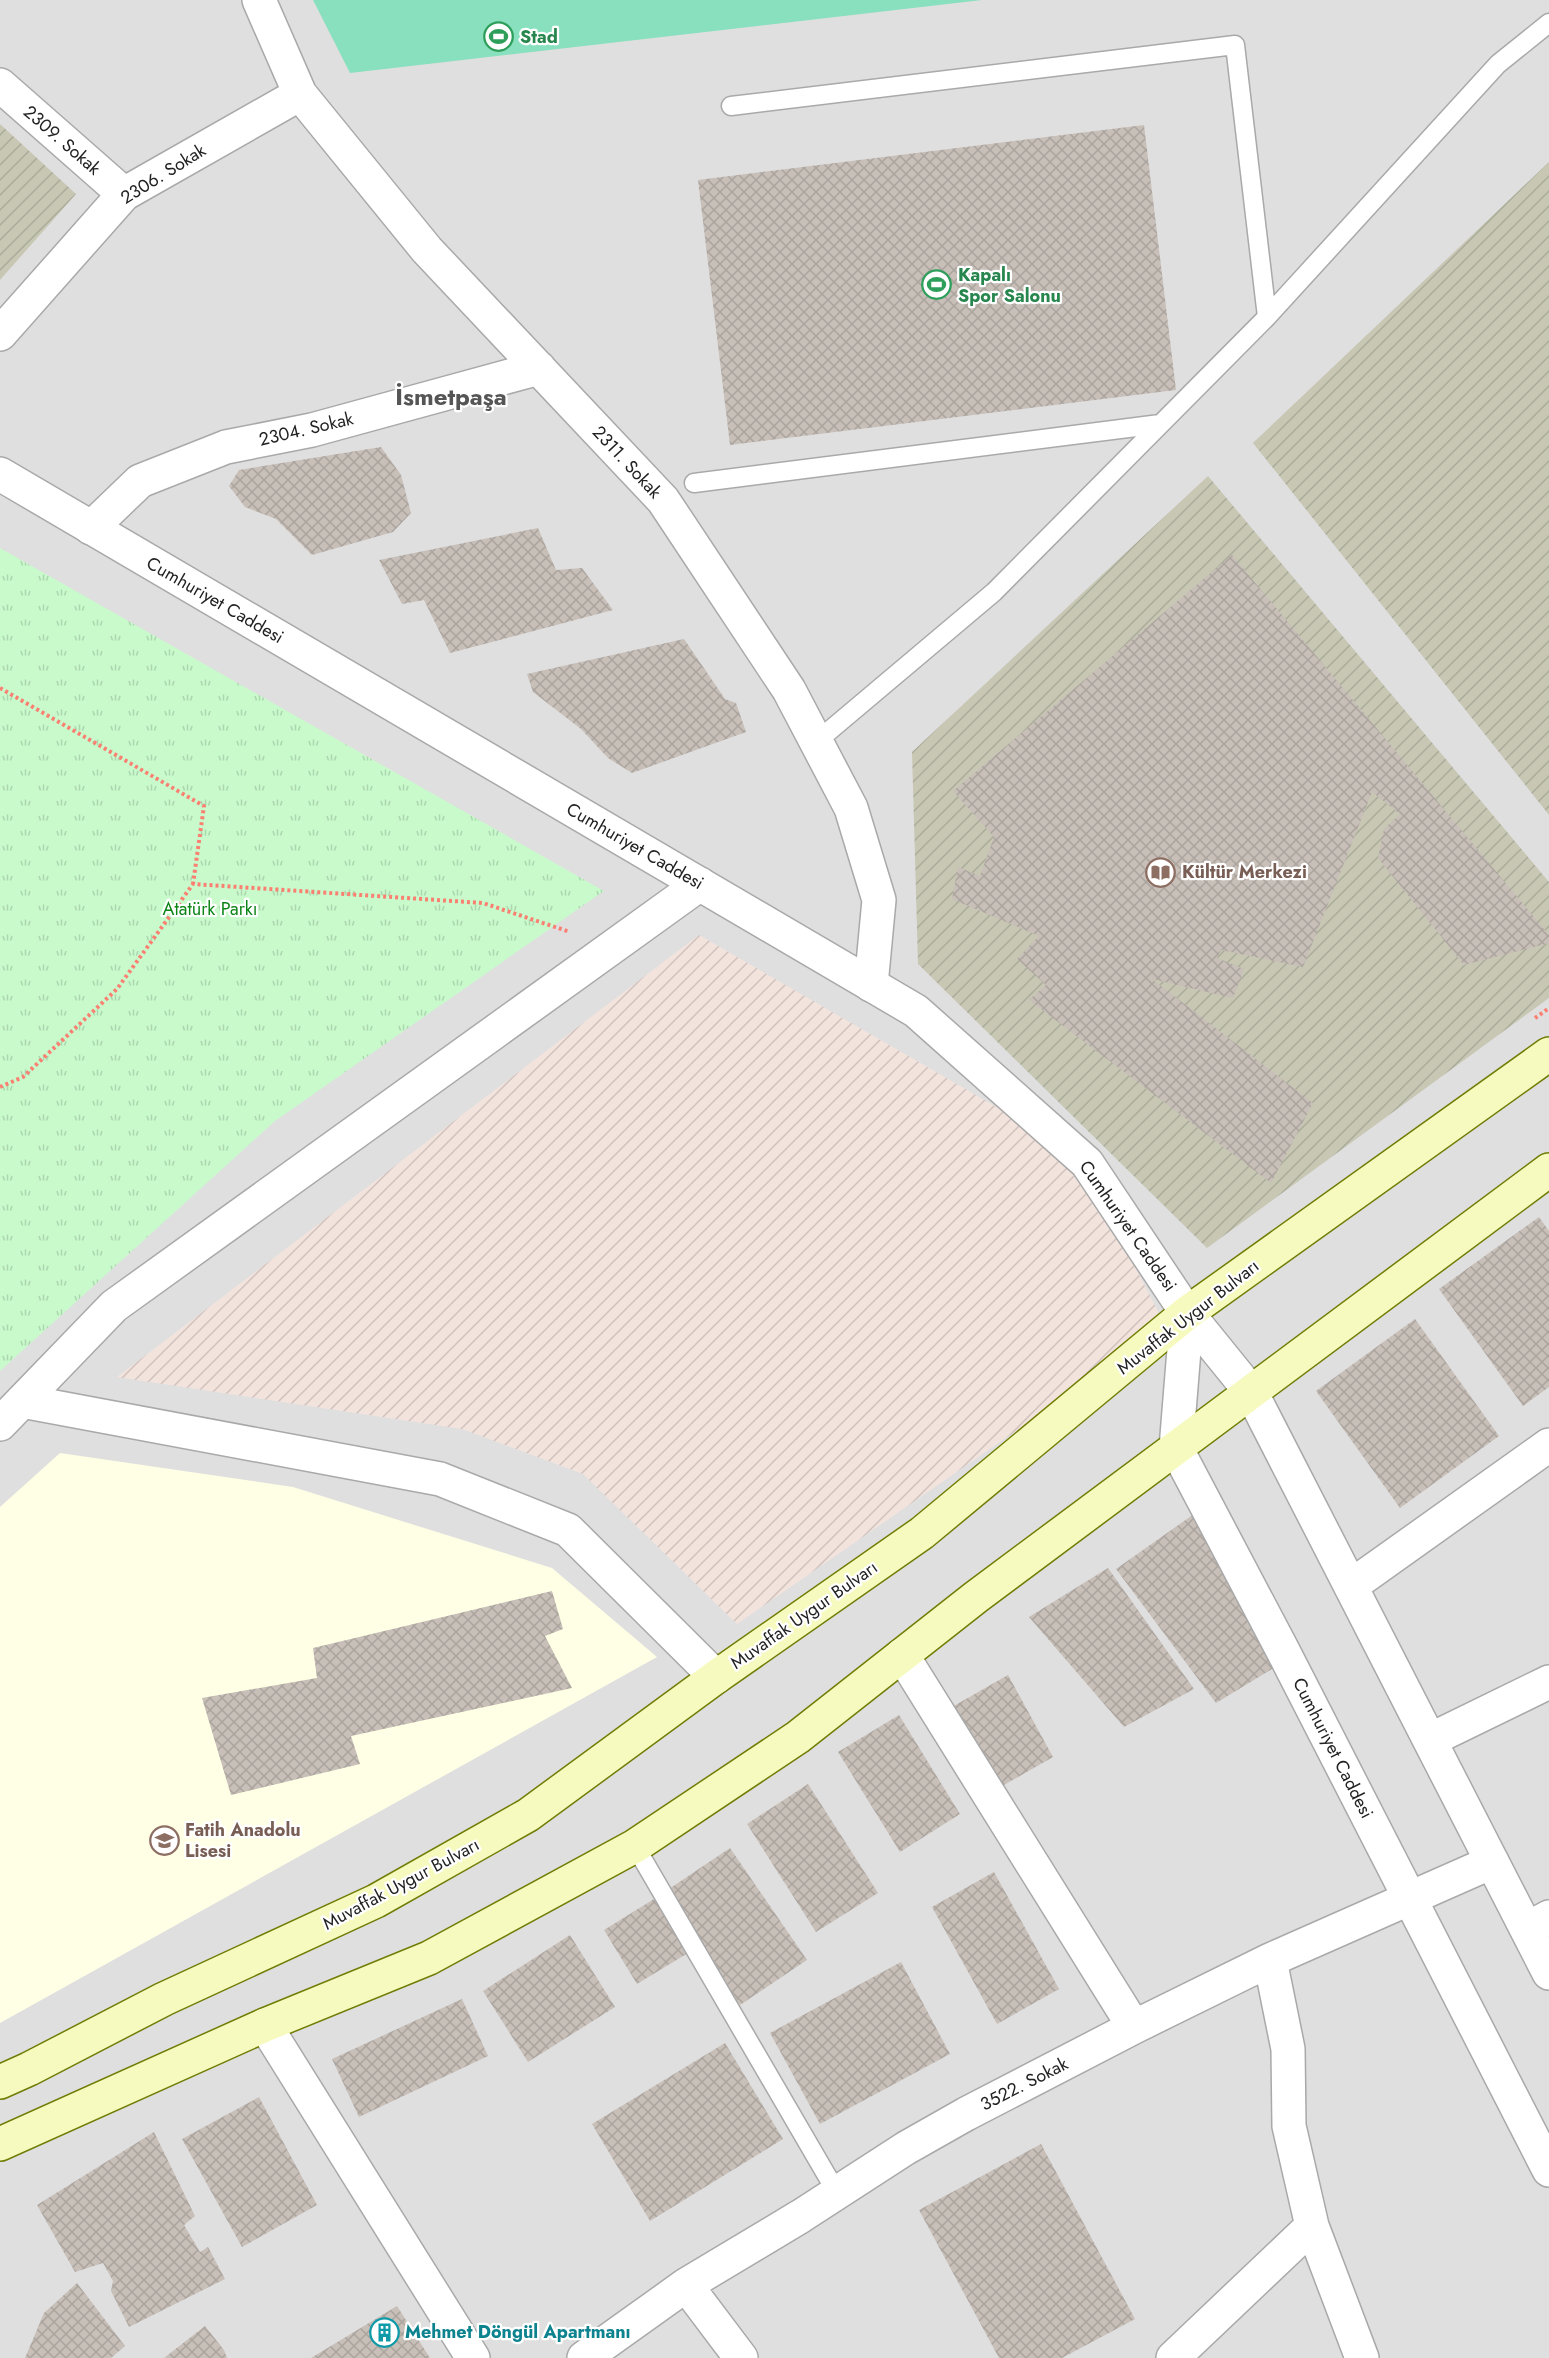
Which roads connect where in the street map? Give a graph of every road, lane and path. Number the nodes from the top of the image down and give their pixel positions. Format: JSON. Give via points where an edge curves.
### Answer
{"nodes":[{"id":1,"x":259,"y":0,"type":"edge"},
{"id":2,"x":1549,"y":23,"type":"edge"},
{"id":3,"x":0,"y":85,"type":"edge"},
{"id":4,"x":300,"y":94,"type":"junction"},
{"id":5,"x":731,"y":106,"type":"dead end"},
{"id":6,"x":124,"y":194,"type":"junction"},
{"id":7,"x":1268,"y":317,"type":"junction"},
{"id":8,"x":0,"y":334,"type":"edge"},
{"id":9,"x":539,"y":369,"type":"junction"},
{"id":10,"x":1160,"y":424,"type":"junction"},
{"id":11,"x":0,"y":474,"type":"edge"},
{"id":12,"x":694,"y":483,"type":"dead end"},
{"id":13,"x":91,"y":528,"type":"junction"},
{"id":14,"x":0,"y":688,"type":"edge"},
{"id":15,"x":816,"y":742,"type":"junction"},
{"id":16,"x":193,"y":884,"type":"junction"},
{"id":17,"x":700,"y":884,"type":"junction"},
{"id":18,"x":614,"y":946,"type":"junction"},
{"id":19,"x":872,"y":985,"type":"junction"},
{"id":20,"x":1549,"y":1054,"type":"edge"},
{"id":21,"x":0,"y":1087,"type":"edge"},
{"id":22,"x":1549,"y":1170,"type":"edge"},
{"id":23,"x":1187,"y":1313,"type":"junction"},
{"id":24,"x":1251,"y":1392,"type":"junction"},
{"id":25,"x":22,"y":1401,"type":"junction"},
{"id":26,"x":0,"y":1424,"type":"edge"},
{"id":27,"x":1549,"y":1445,"type":"edge"},
{"id":28,"x":1176,"y":1448,"type":"junction"},
{"id":29,"x":1351,"y":1586,"type":"junction"},
{"id":30,"x":902,"y":1655,"type":"junction"},
{"id":31,"x":716,"y":1677,"type":"junction"},
{"id":32,"x":1549,"y":1682,"type":"edge"},
{"id":33,"x":1430,"y":1740,"type":"junction"},
{"id":34,"x":635,"y":1846,"type":"junction"},
{"id":35,"x":1492,"y":1862,"type":"junction"},
{"id":36,"x":1410,"y":1898,"type":"junction"},
{"id":37,"x":1538,"y":1923,"type":"edge"},
{"id":38,"x":1270,"y":1960,"type":"junction"},
{"id":39,"x":1549,"y":1973,"type":"edge"},
{"id":40,"x":265,"y":2025,"type":"junction"},
{"id":41,"x":1134,"y":2027,"type":"junction"},
{"id":42,"x":0,"y":2082,"type":"edge"},
{"id":43,"x":0,"y":2144,"type":"edge"},
{"id":44,"x":1549,"y":2170,"type":"edge"},
{"id":45,"x":837,"y":2193,"type":"junction"},
{"id":46,"x":1312,"y":2226,"type":"junction"},
{"id":47,"x":686,"y":2285,"type":"junction"},
{"id":48,"x":473,"y":2358,"type":"edge"},
{"id":49,"x":584,"y":2358,"type":"edge"},
{"id":50,"x":741,"y":2358,"type":"edge"},
{"id":51,"x":1173,"y":2358,"type":"edge"},
{"id":52,"x":1362,"y":2358,"type":"edge"}],
"edges":[{"from":1,"to":4,"type":"street","name":"2311. Sokak"},
{"from":2,"to":7,"type":"lane","via":[[1498,64]]},
{"from":3,"to":6,"type":"street","name":"2309. Sokak"},
{"from":4,"to":6,"type":"street","name":"2306. Sokak"},
{"from":4,"to":9,"type":"street","name":"2311. Sokak","via":[[427,250]]},
{"from":5,"to":7,"type":"lane","via":[[1235,45]]},
{"from":6,"to":8,"type":"street","name":"2306. Sokak"},
{"from":7,"to":10,"type":"lane"},
{"from":9,"to":13,"type":"street","name":"2304. Sokak","via":[[312,430],[226,447],[140,481]]},
{"from":9,"to":15,"type":"street","name":"2311. Sokak","via":[[663,500],[789,690]]},
{"from":10,"to":12,"type":"lane"},
{"from":10,"to":15,"type":"lane","via":[[994,592]]},
{"from":11,"to":13,"type":"street","name":"Cumhuriyet Caddesi"},
{"from":13,"to":17,"type":"street","name":"Cumhuriyet Caddesi"},
{"from":14,"to":16,"type":"path","via":[[204,807]]},
{"from":15,"to":19,"type":"street","name":"2311. Sokak","via":[[851,808],[879,900]]},
{"from":16,"to":18,"type":"path","via":[[483,903]]},
{"from":16,"to":21,"type":"path","via":[[117,989],[23,1077]]},
{"from":17,"to":18,"type":"street"},
{"from":17,"to":19,"type":"street","name":"Cumhuriyet Caddesi"},
{"from":18,"to":25,"type":"street","via":[[114,1306]]},
{"from":19,"to":23,"type":"street","name":"Cumhuriyet Caddesi","via":[[916,1011],[1087,1163]]},
{"from":20,"to":23,"type":"main road","name":"Muvaffak Uygur Bulvarı"},
{"from":22,"to":24,"type":"main road"},
{"from":23,"to":24,"type":"street","name":"Cumhuriyet Caddesi"},
{"from":23,"to":28,"type":"street"},
{"from":23,"to":31,"type":"main road","name":"Muvaffak Uygur Bulvarı","via":[[922,1533]]},
{"from":24,"to":28,"type":"main road"},
{"from":24,"to":29,"type":"street","name":"Cumhuriyet Caddesi"},
{"from":25,"to":26,"type":"street"},
{"from":25,"to":31,"type":"street","via":[[440,1479],[483,1496],[568,1530]]},
{"from":27,"to":29,"type":"street"},
{"from":28,"to":30,"type":"main road"},
{"from":28,"to":36,"type":"street","name":"Cumhuriyet Caddesi"},
{"from":29,"to":33,"type":"street","name":"Cumhuriyet Caddesi"},
{"from":30,"to":34,"type":"main road","via":[[798,1737]]},
{"from":30,"to":41,"type":"street"},
{"from":31,"to":42,"type":"main road","name":"Muvaffak Uygur Bulvarı","via":[[528,1815],[447,1861],[376,1901],[164,1999]]},
{"from":32,"to":33,"type":"street"},
{"from":33,"to":35,"type":"street","name":"Cumhuriyet Caddesi"},
{"from":34,"to":40,"type":"main road","via":[[429,1958]]},
{"from":34,"to":45,"type":"lane"},
{"from":35,"to":36,"type":"street","name":"3522. Sokak"},
{"from":35,"to":37,"type":"street","name":"Cumhuriyet Caddesi"},
{"from":36,"to":38,"type":"street","name":"3522. Sokak"},
{"from":36,"to":44,"type":"street","name":"Cumhuriyet Caddesi"},
{"from":37,"to":39,"type":"street","name":"Cumhuriyet Caddesi"},
{"from":38,"to":41,"type":"street","name":"3522. Sokak"},
{"from":38,"to":46,"type":"street","via":[[1288,2049],[1289,2126]]},
{"from":40,"to":43,"type":"main road"},
{"from":40,"to":48,"type":"street"},
{"from":41,"to":45,"type":"street","name":"3522. Sokak","via":[[906,2148]]},
{"from":45,"to":47,"type":"street","name":"3522. Sokak"},
{"from":46,"to":51,"type":"street"},
{"from":46,"to":52,"type":"street"},
{"from":47,"to":49,"type":"street","name":"3522. Sokak"},
{"from":47,"to":50,"type":"street"}]}
